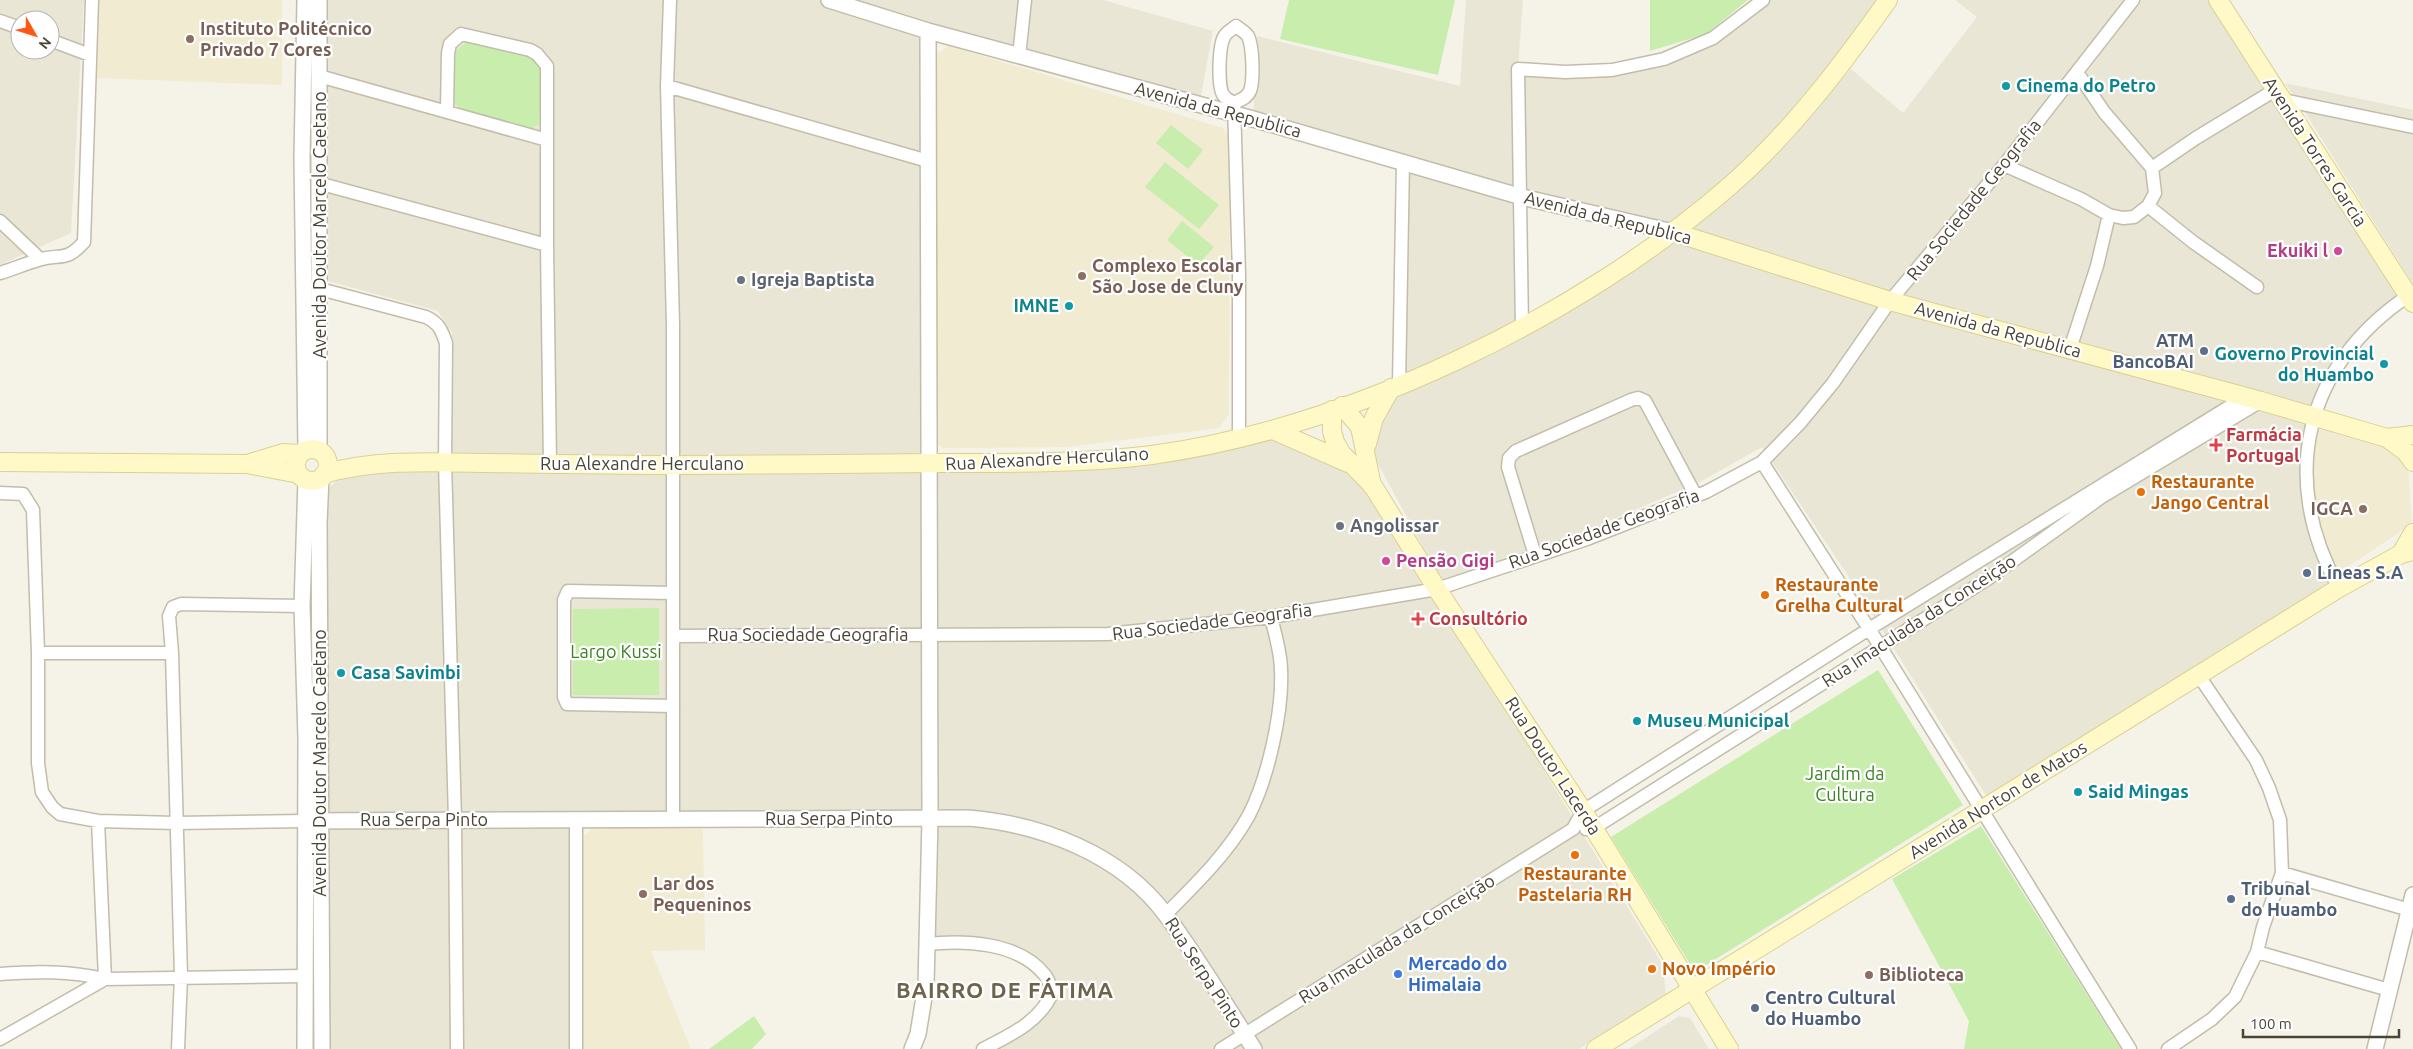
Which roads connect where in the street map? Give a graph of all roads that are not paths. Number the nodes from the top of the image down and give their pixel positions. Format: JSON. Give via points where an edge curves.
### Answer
{"nodes":[{"id":1,"x":92,"y":0,"type":"edge"},
{"id":2,"x":305,"y":0,"type":"edge"},
{"id":3,"x":319,"y":0,"type":"edge"},
{"id":4,"x":670,"y":0,"type":"edge"},
{"id":5,"x":829,"y":0,"type":"edge"},
{"id":6,"x":1025,"y":0,"type":"edge"},
{"id":7,"x":1763,"y":0,"type":"edge"},
{"id":8,"x":1888,"y":0,"type":"edge"},
{"id":9,"x":2133,"y":0,"type":"edge"},
{"id":10,"x":2218,"y":0,"type":"edge"},
{"id":11,"x":928,"y":31,"type":"junction"},
{"id":12,"x":60,"y":44,"type":"edge"},
{"id":13,"x":90,"y":55,"type":"junction"},
{"id":14,"x":1019,"y":56,"type":"junction"},
{"id":15,"x":2078,"y":72,"type":"junction"},
{"id":16,"x":319,"y":76,"type":"junction"},
{"id":17,"x":667,"y":86,"type":"junction"},
{"id":18,"x":2279,"y":95,"type":"junction"},
{"id":19,"x":1234,"y":109,"type":"junction"},
{"id":20,"x":447,"y":111,"type":"junction"},
{"id":21,"x":2413,"y":127,"type":"edge"},
{"id":22,"x":547,"y":140,"type":"junction"},
{"id":23,"x":928,"y":161,"type":"junction"},
{"id":24,"x":1403,"y":161,"type":"junction"},
{"id":25,"x":2004,"y":166,"type":"junction"},
{"id":26,"x":2152,"y":168,"type":"junction"},
{"id":27,"x":318,"y":183,"type":"junction"},
{"id":28,"x":1522,"y":197,"type":"junction"},
{"id":29,"x":2148,"y":206,"type":"junction"},
{"id":30,"x":2109,"y":215,"type":"junction"},
{"id":31,"x":0,"y":221,"type":"edge"},
{"id":32,"x":1673,"y":232,"type":"junction"},
{"id":33,"x":547,"y":245,"type":"junction"},
{"id":34,"x":40,"y":259,"type":"junction"},
{"id":35,"x":0,"y":273,"type":"edge"},
{"id":36,"x":2257,"y":287,"type":"dead end"},
{"id":37,"x":320,"y":289,"type":"junction"},
{"id":38,"x":2411,"y":299,"type":"edge"},
{"id":39,"x":1890,"y":301,"type":"junction"},
{"id":40,"x":1522,"y":327,"type":"junction"},
{"id":41,"x":2070,"y":349,"type":"junction"},
{"id":42,"x":1395,"y":387,"type":"junction"},
{"id":43,"x":2253,"y":399,"type":"junction"},
{"id":44,"x":1337,"y":408,"type":"junction"},
{"id":45,"x":2313,"y":418,"type":"junction"},
{"id":46,"x":1273,"y":430,"type":"junction"},
{"id":47,"x":2413,"y":435,"type":"edge"},
{"id":48,"x":1239,"y":438,"type":"junction"},
{"id":49,"x":2387,"y":438,"type":"junction"},
{"id":50,"x":312,"y":452,"type":"junction"},
{"id":51,"x":1360,"y":460,"type":"junction"},
{"id":52,"x":0,"y":462,"type":"edge"},
{"id":53,"x":445,"y":462,"type":"junction"},
{"id":54,"x":1762,"y":462,"type":"junction"},
{"id":55,"x":2413,"y":462,"type":"edge"},
{"id":56,"x":247,"y":464,"type":"junction"},
{"id":57,"x":550,"y":464,"type":"junction"},
{"id":58,"x":930,"y":464,"type":"junction"},
{"id":59,"x":674,"y":465,"type":"junction"},
{"id":60,"x":351,"y":466,"type":"junction"},
{"id":61,"x":312,"y":476,"type":"junction"},
{"id":62,"x":0,"y":493,"type":"edge"},
{"id":63,"x":1696,"y":496,"type":"junction"},
{"id":64,"x":2413,"y":533,"type":"edge"},
{"id":65,"x":2407,"y":553,"type":"edge"},
{"id":66,"x":1535,"y":555,"type":"junction"},
{"id":67,"x":1978,"y":563,"type":"junction"},
{"id":68,"x":1989,"y":578,"type":"junction"},
{"id":69,"x":2339,"y":588,"type":"junction"},
{"id":70,"x":1436,"y":589,"type":"junction"},
{"id":71,"x":672,"y":593,"type":"junction"},
{"id":72,"x":302,"y":606,"type":"junction"},
{"id":73,"x":1271,"y":618,"type":"junction"},
{"id":74,"x":1869,"y":629,"type":"junction"},
{"id":75,"x":929,"y":634,"type":"junction"},
{"id":76,"x":673,"y":636,"type":"junction"},
{"id":77,"x":1880,"y":646,"type":"junction"},
{"id":78,"x":172,"y":652,"type":"junction"},
{"id":79,"x":38,"y":653,"type":"junction"},
{"id":80,"x":2199,"y":676,"type":"junction"},
{"id":81,"x":1788,"y":681,"type":"junction"},
{"id":82,"x":1801,"y":699,"type":"junction"},
{"id":83,"x":673,"y":706,"type":"junction"},
{"id":84,"x":1685,"y":747,"type":"junction"},
{"id":85,"x":1695,"y":764,"type":"junction"},
{"id":86,"x":1982,"y":810,"type":"junction"},
{"id":87,"x":1583,"y":811,"type":"junction"},
{"id":88,"x":673,"y":819,"type":"junction"},
{"id":89,"x":930,"y":819,"type":"junction"},
{"id":90,"x":304,"y":820,"type":"junction"},
{"id":91,"x":321,"y":820,"type":"junction"},
{"id":92,"x":455,"y":820,"type":"junction"},
{"id":93,"x":576,"y":820,"type":"junction"},
{"id":94,"x":98,"y":821,"type":"junction"},
{"id":95,"x":176,"y":823,"type":"junction"},
{"id":96,"x":1594,"y":828,"type":"junction"},
{"id":97,"x":1573,"y":829,"type":"junction"},
{"id":98,"x":2282,"y":873,"type":"junction"},
{"id":99,"x":2412,"y":905,"type":"edge"},
{"id":100,"x":1166,"y":914,"type":"junction"},
{"id":101,"x":927,"y":944,"type":"junction"},
{"id":102,"x":2258,"y":952,"type":"junction"},
{"id":103,"x":0,"y":974,"type":"edge"},
{"id":104,"x":181,"y":976,"type":"junction"},
{"id":105,"x":305,"y":976,"type":"junction"},
{"id":106,"x":105,"y":979,"type":"junction"},
{"id":107,"x":1692,"y":989,"type":"junction"},
{"id":108,"x":2389,"y":990,"type":"junction"},
{"id":109,"x":1244,"y":1034,"type":"junction"},
{"id":110,"x":0,"y":1039,"type":"edge"},
{"id":111,"x":914,"y":1048,"type":"edge"},
{"id":112,"x":178,"y":1049,"type":"edge"},
{"id":113,"x":304,"y":1049,"type":"edge"},
{"id":114,"x":322,"y":1049,"type":"edge"},
{"id":115,"x":457,"y":1049,"type":"edge"},
{"id":116,"x":576,"y":1049,"type":"edge"},
{"id":117,"x":983,"y":1049,"type":"edge"},
{"id":118,"x":1221,"y":1049,"type":"edge"},
{"id":119,"x":1254,"y":1049,"type":"edge"},
{"id":120,"x":1596,"y":1049,"type":"edge"},
{"id":121,"x":1729,"y":1049,"type":"edge"},
{"id":122,"x":2130,"y":1049,"type":"edge"},
{"id":123,"x":2168,"y":1049,"type":"edge"},
{"id":124,"x":2375,"y":1049,"type":"edge"}],
"edges":[{"from":1,"to":13,"type":"street"},
{"from":2,"to":50,"type":"street","name":"Avenida Doutor Marcelo Caetano","via":[[302,158]]},
{"from":3,"to":16,"type":"street","name":"Avenida Doutor Marcelo Caetano"},
{"from":4,"to":17,"type":"street"},
{"from":5,"to":11,"type":"street","name":"Avenida da Republica"},
{"from":6,"to":14,"type":"street"},
{"from":7,"to":28,"type":"street","via":[[1713,38],[1664,59],[1612,70],[1565,72],[1518,68]]},
{"from":8,"to":32,"type":"main road","name":"Rua Alexandre Herculano","via":[[1824,85],[1783,131],[1734,182]]},
{"from":9,"to":15,"type":"street","name":"Rua Sociedade Geografia"},
{"from":10,"to":18,"type":"main road","name":"Avenida Torres Garcia"},
{"from":11,"to":14,"type":"street","name":"Avenida da Republica"},
{"from":11,"to":23,"type":"street"},
{"from":12,"to":13,"type":"street"},
{"from":13,"to":34,"type":"street","via":[[84,242],[74,253],[63,258]]},
{"from":14,"to":19,"type":"street","name":"Avenida da Republica"},
{"from":15,"to":25,"type":"street","name":"Rua Sociedade Geografia"},
{"from":15,"to":26,"type":"street","via":[[2104,112]]},
{"from":16,"to":20,"type":"street"},
{"from":16,"to":27,"type":"street","name":"Avenida Doutor Marcelo Caetano"},
{"from":17,"to":23,"type":"street"},
{"from":17,"to":59,"type":"street"},
{"from":18,"to":21,"type":"street"},
{"from":18,"to":26,"type":"street","via":[[2196,138]]},
{"from":18,"to":38,"type":"main road","name":"Avenida Torres Garcia"},
{"from":19,"to":19,"type":"street","via":[[1250,91],[1252,63],[1251,45],[1246,34],[1236,26],[1225,35],[1220,74],[1220,88]]},
{"from":19,"to":24,"type":"street","name":"Avenida da Republica"},
{"from":19,"to":48,"type":"street"},
{"from":20,"to":22,"type":"street"},
{"from":20,"to":22,"type":"street","via":[[448,53],[450,44],[461,34],[530,50],[538,54],[547,66]]},
{"from":22,"to":33,"type":"street"},
{"from":23,"to":58,"type":"street"},
{"from":24,"to":28,"type":"street","name":"Avenida da Republica"},
{"from":24,"to":42,"type":"street"},
{"from":25,"to":30,"type":"street","via":[[2081,199]]},
{"from":25,"to":39,"type":"street","name":"Rua Sociedade Geografia"},
{"from":26,"to":29,"type":"street","via":[[2155,193]]},
{"from":27,"to":33,"type":"street"},
{"from":27,"to":37,"type":"street","name":"Avenida Doutor Marcelo Caetano"},
{"from":28,"to":32,"type":"street","name":"Avenida da Republica"},
{"from":28,"to":40,"type":"street"},
{"from":29,"to":30,"type":"street","via":[[2134,217]]},
{"from":29,"to":36,"type":"street"},
{"from":30,"to":41,"type":"street","via":[[2097,266]]},
{"from":31,"to":34,"type":"street"},
{"from":32,"to":39,"type":"main road","name":"Avenida da Republica"},
{"from":32,"to":40,"type":"main road","name":"Rua Alexandre Herculano","via":[[1561,306]]},
{"from":33,"to":57,"type":"street"},
{"from":34,"to":35,"type":"street"},
{"from":37,"to":50,"type":"street","name":"Avenida Doutor Marcelo Caetano"},
{"from":37,"to":53,"type":"street","via":[[426,317],[442,330],[446,343]]},
{"from":38,"to":45,"type":"street","via":[[2384,312],[2360,335],[2338,362]]},
{"from":39,"to":41,"type":"main road","name":"Avenida da Republica"},
{"from":39,"to":54,"type":"street","name":"Rua Sociedade Geografia","via":[[1833,383]]},
{"from":40,"to":42,"type":"main road","name":"Rua Alexandre Herculano"},
{"from":41,"to":43,"type":"main road","name":"Avenida da Republica"},
{"from":42,"to":44,"type":"main road","name":"Rua Alexandre Herculano"},
{"from":42,"to":51,"type":"main road","via":[[1370,427]]},
{"from":43,"to":45,"type":"main road","name":"Avenida da Republica"},
{"from":43,"to":67,"type":"street","name":"Rua Imaculada da Conceição"},
{"from":43,"to":68,"type":"street","name":"Rua Imaculada da Conceição","via":[[2103,496]]},
{"from":44,"to":46,"type":"main road","name":"Rua Alexandre Herculano"},
{"from":44,"to":51,"type":"main road","via":[[1360,427]]},
{"from":44,"to":51,"type":"main road","name":"Rua Doutor Lacerda","via":[[1332,430],[1335,442]]},
{"from":45,"to":49,"type":"main road","name":"Avenida da Republica"},
{"from":45,"to":69,"type":"street","via":[[2307,494],[2324,562]]},
{"from":46,"to":48,"type":"main road","name":"Rua Alexandre Herculano"},
{"from":46,"to":51,"type":"main road"},
{"from":47,"to":49,"type":"main road"},
{"from":48,"to":58,"type":"main road","name":"Rua Alexandre Herculano","via":[[1152,455],[1106,459]]},
{"from":49,"to":55,"type":"main road","via":[[2406,452]]},
{"from":50,"to":56,"type":"main road","via":[[283,453]]},
{"from":50,"to":60,"type":"main road","name":"Rua Alexandre Herculano"},
{"from":50,"to":61,"type":"main road","name":"Avenida Doutor Marcelo Caetano","via":[[327,464]]},
{"from":50,"to":61,"type":"main road","name":"Avenida Doutor Marcelo Caetano","via":[[296,464]]},
{"from":51,"to":70,"type":"main road","name":"Rua Doutor Lacerda"},
{"from":52,"to":56,"type":"main road"},
{"from":53,"to":57,"type":"main road","name":"Rua Alexandre Herculano"},
{"from":53,"to":60,"type":"main road","name":"Rua Alexandre Herculano"},
{"from":53,"to":92,"type":"street"},
{"from":54,"to":63,"type":"street","name":"Rua Sociedade Geografia"},
{"from":54,"to":74,"type":"street"},
{"from":56,"to":61,"type":"main road"},
{"from":57,"to":59,"type":"main road","name":"Rua Alexandre Herculano"},
{"from":58,"to":59,"type":"main road","name":"Rua Alexandre Herculano"},
{"from":58,"to":75,"type":"street"},
{"from":59,"to":71,"type":"street"},
{"from":60,"to":61,"type":"main road","name":"Rua Alexandre Herculano"},
{"from":61,"to":72,"type":"street","name":"Avenida Doutor Marcelo Caetano"},
{"from":61,"to":91,"type":"street","name":"Avenida Doutor Marcelo Caetano","via":[[319,533]]},
{"from":62,"to":79,"type":"street","via":[[23,494],[32,510]]},
{"from":63,"to":66,"type":"street","name":"Rua Sociedade Geografia","via":[[1587,539]]},
{"from":63,"to":66,"type":"street","via":[[1645,401],[1631,400],[1516,451],[1509,458],[1508,467]]},
{"from":64,"to":65,"type":"main road"},
{"from":65,"to":69,"type":"main road","name":"Avenida Norton de Matos"},
{"from":66,"to":70,"type":"street","name":"Rua Sociedade Geografia"},
{"from":67,"to":68,"type":"street"},
{"from":67,"to":74,"type":"street","name":"Rua Imaculada da Conceição"},
{"from":68,"to":77,"type":"street","name":"Rua Imaculada da Conceição"},
{"from":69,"to":80,"type":"main road","name":"Avenida Norton de Matos"},
{"from":70,"to":73,"type":"street","name":"Rua Sociedade Geografia"},
{"from":70,"to":87,"type":"main road","name":"Rua Doutor Lacerda"},
{"from":71,"to":76,"type":"street"},
{"from":71,"to":83,"type":"street","via":[[568,591],[564,600],[564,697],[567,704]]},
{"from":72,"to":78,"type":"street","via":[[181,604],[173,607],[169,616]]},
{"from":72,"to":90,"type":"street","name":"Avenida Doutor Marcelo Caetano","via":[[306,738]]},
{"from":73,"to":75,"type":"street","name":"Rua Sociedade Geografia","via":[[1108,634]]},
{"from":73,"to":100,"type":"street","via":[[1282,669],[1279,712],[1257,797],[1249,815],[1206,874]]},
{"from":74,"to":77,"type":"street"},
{"from":74,"to":81,"type":"street","name":"Rua Imaculada da Conceição"},
{"from":75,"to":76,"type":"street","name":"Rua Sociedade Geografia"},
{"from":75,"to":89,"type":"street"},
{"from":76,"to":83,"type":"street"},
{"from":77,"to":82,"type":"street","name":"Rua Imaculada da Conceição"},
{"from":77,"to":86,"type":"street"},
{"from":78,"to":79,"type":"street"},
{"from":78,"to":95,"type":"street"},
{"from":79,"to":94,"type":"street","via":[[38,764],[42,792],[60,814]]},
{"from":80,"to":86,"type":"main road","name":"Avenida Norton de Matos"},
{"from":80,"to":98,"type":"street","via":[[2256,760],[2269,788],[2280,820]]},
{"from":81,"to":82,"type":"street"},
{"from":81,"to":84,"type":"street","name":"Rua Imaculada da Conceição"},
{"from":82,"to":85,"type":"street","name":"Rua Imaculada da Conceição"},
{"from":83,"to":88,"type":"street"},
{"from":84,"to":85,"type":"street"},
{"from":84,"to":87,"type":"street","name":"Rua Imaculada da Conceição"},
{"from":85,"to":96,"type":"street","name":"Rua Imaculada da Conceição"},
{"from":86,"to":107,"type":"main road","name":"Avenida Norton de Matos"},
{"from":86,"to":122,"type":"street"},
{"from":87,"to":96,"type":"main road","name":"Rua Doutor Lacerda"},
{"from":87,"to":97,"type":"street","name":"Rua Imaculada da Conceição"},
{"from":88,"to":89,"type":"street","name":"Rua Serpa Pinto"},
{"from":88,"to":93,"type":"street","name":"Rua Serpa Pinto"},
{"from":89,"to":100,"type":"street","name":"Rua Serpa Pinto","via":[[995,820],[1061,838],[1096,854],[1144,891]]},
{"from":89,"to":101,"type":"street"},
{"from":90,"to":91,"type":"street","name":"Rua Serpa Pinto"},
{"from":90,"to":95,"type":"street"},
{"from":90,"to":105,"type":"street","name":"Avenida Doutor Marcelo Caetano"},
{"from":91,"to":92,"type":"street","name":"Rua Serpa Pinto"},
{"from":91,"to":114,"type":"street","name":"Avenida Doutor Marcelo Caetano"},
{"from":92,"to":93,"type":"street","name":"Rua Serpa Pinto"},
{"from":92,"to":115,"type":"street"},
{"from":93,"to":116,"type":"street"},
{"from":94,"to":95,"type":"street"},
{"from":94,"to":106,"type":"street"},
{"from":95,"to":104,"type":"street"},
{"from":96,"to":97,"type":"street","name":"Rua Imaculada da Conceição"},
{"from":96,"to":107,"type":"main road","name":"Rua Doutor Lacerda"},
{"from":97,"to":109,"type":"street","name":"Rua Imaculada da Conceição"},
{"from":98,"to":99,"type":"street"},
{"from":98,"to":102,"type":"street"},
{"from":99,"to":108,"type":"street"},
{"from":100,"to":109,"type":"street","name":"Rua Serpa Pinto"},
{"from":101,"to":111,"type":"street","via":[[923,1009]]},
{"from":101,"to":117,"type":"street","via":[[996,947],[1026,959],[1046,975],[1053,991],[1047,1006],[1021,1028]]},
{"from":102,"to":108,"type":"street"},
{"from":102,"to":123,"type":"street","via":[[2236,997],[2212,1019]]},
{"from":103,"to":106,"type":"street","via":[[46,971]]},
{"from":104,"to":105,"type":"street"},
{"from":104,"to":106,"type":"street"},
{"from":104,"to":112,"type":"street"},
{"from":105,"to":113,"type":"street","name":"Avenida Doutor Marcelo Caetano"},
{"from":106,"to":110,"type":"street"},
{"from":107,"to":120,"type":"main road","name":"Avenida Norton de Matos"},
{"from":107,"to":121,"type":"main road","name":"Rua Doutor Lacerda"},
{"from":108,"to":124,"type":"street"},
{"from":109,"to":118,"type":"street","name":"Rua Imaculada da Conceição"},
{"from":109,"to":119,"type":"street","name":"Rua Serpa Pinto"}]}
